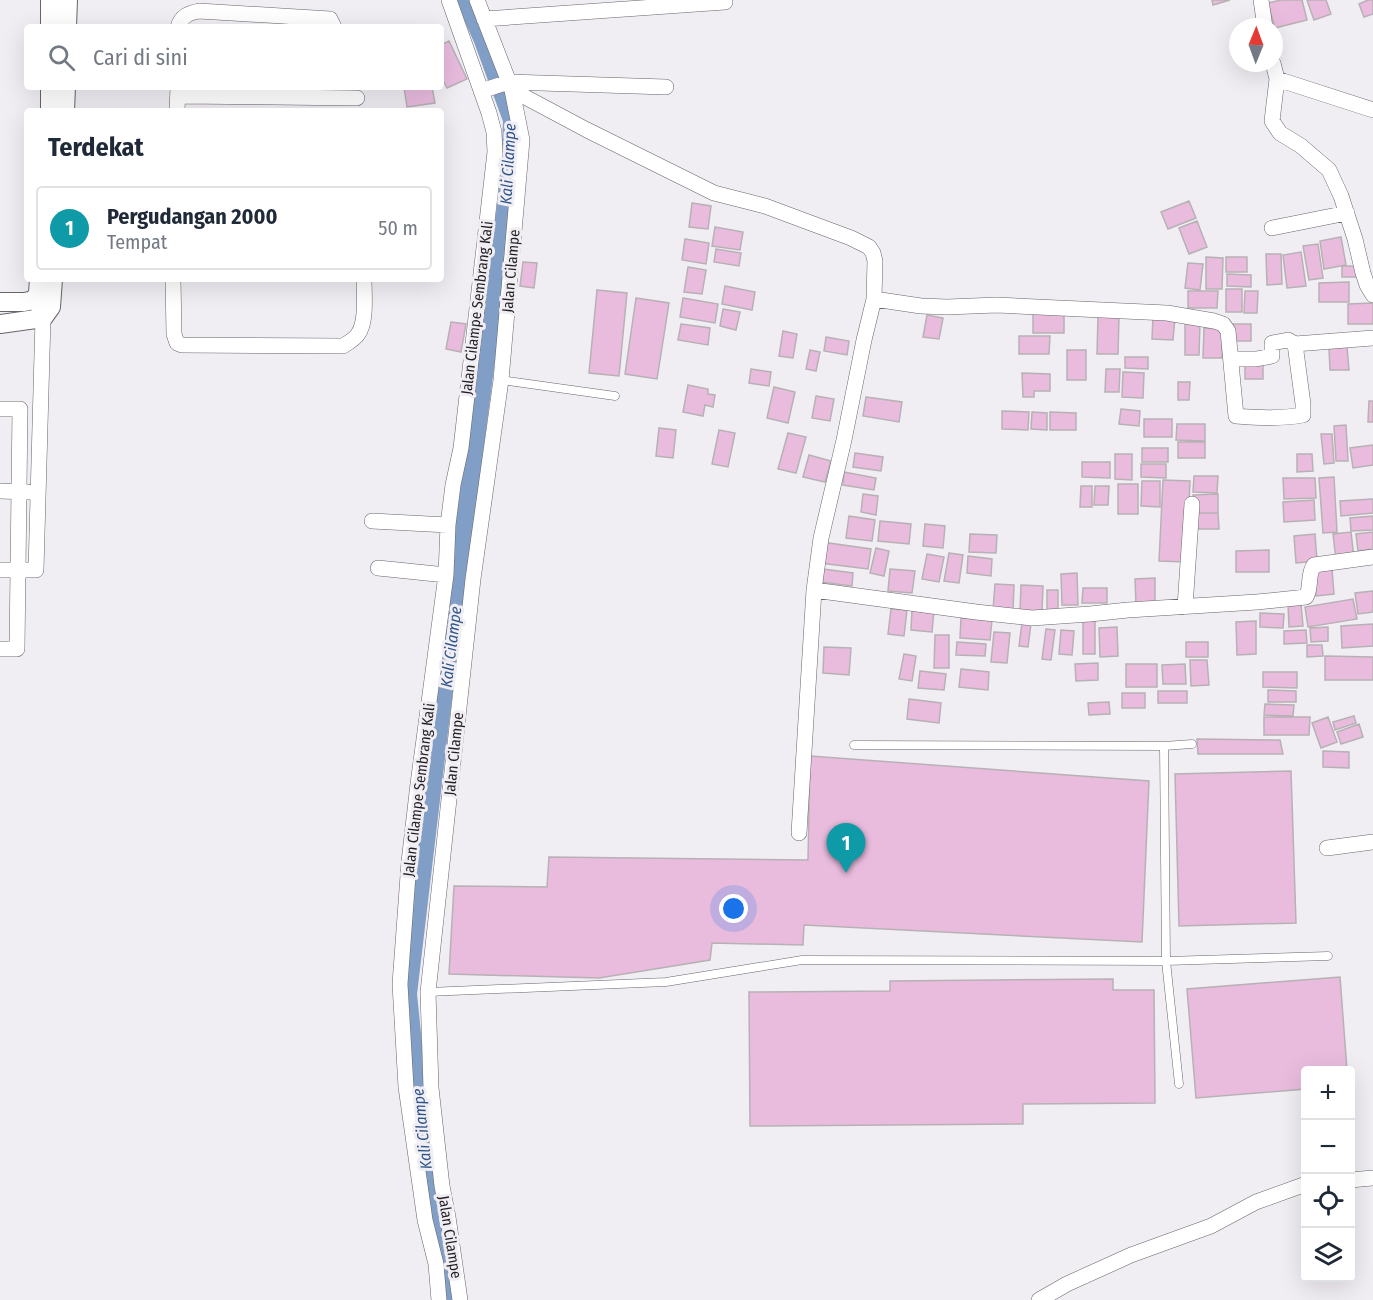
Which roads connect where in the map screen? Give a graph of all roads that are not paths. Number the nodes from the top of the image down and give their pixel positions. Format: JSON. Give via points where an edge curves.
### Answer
{"nodes":[{"id":1,"x":50,"y":0,"type":"edge"},
{"id":2,"x":68,"y":0,"type":"edge"},
{"id":3,"x":449,"y":0,"type":"edge"},
{"id":4,"x":477,"y":0,"type":"edge"},
{"id":5,"x":1261,"y":0,"type":"edge"},
{"id":6,"x":725,"y":2,"type":"dead end"},
{"id":7,"x":1264,"y":18,"type":"edge"},
{"id":8,"x":484,"y":19,"type":"junction"},
{"id":9,"x":50,"y":24,"type":"edge"},
{"id":10,"x":67,"y":24,"type":"edge"},
{"id":11,"x":179,"y":24,"type":"edge"},
{"id":12,"x":332,"y":24,"type":"edge"},
{"id":13,"x":1275,"y":72,"type":"edge"},
{"id":14,"x":1277,"y":79,"type":"junction"},
{"id":15,"x":511,"y":86,"type":"junction"},
{"id":16,"x":666,"y":87,"type":"dead end"},
{"id":17,"x":50,"y":90,"type":"edge"},
{"id":18,"x":66,"y":90,"type":"edge"},
{"id":19,"x":481,"y":91,"type":"junction"},
{"id":20,"x":178,"y":98,"type":"edge"},
{"id":21,"x":357,"y":99,"type":"edge"},
{"id":22,"x":50,"y":108,"type":"edge"},
{"id":23,"x":65,"y":108,"type":"edge"},
{"id":24,"x":1373,"y":110,"type":"edge"},
{"id":25,"x":1347,"y":213,"type":"junction"},
{"id":26,"x":1272,"y":228,"type":"dead end"},
{"id":27,"x":39,"y":282,"type":"edge"},
{"id":28,"x":53,"y":282,"type":"edge"},
{"id":29,"x":173,"y":282,"type":"edge"},
{"id":30,"x":364,"y":282,"type":"edge"},
{"id":31,"x":1373,"y":295,"type":"edge"},
{"id":32,"x":874,"y":299,"type":"junction"},
{"id":33,"x":34,"y":300,"type":"junction"},
{"id":34,"x":0,"y":303,"type":"edge"},
{"id":35,"x":43,"y":318,"type":"junction"},
{"id":36,"x":0,"y":324,"type":"edge"},
{"id":37,"x":1373,"y":338,"type":"edge"},
{"id":38,"x":1295,"y":344,"type":"junction"},
{"id":39,"x":1231,"y":359,"type":"junction"},
{"id":40,"x":501,"y":380,"type":"junction"},
{"id":41,"x":615,"y":396,"type":"dead end"},
{"id":42,"x":0,"y":409,"type":"edge"},
{"id":43,"x":0,"y":491,"type":"edge"},
{"id":44,"x":18,"y":491,"type":"junction"},
{"id":45,"x":37,"y":492,"type":"junction"},
{"id":46,"x":1192,"y":504,"type":"dead end"},
{"id":47,"x":372,"y":521,"type":"dead end"},
{"id":48,"x":448,"y":525,"type":"junction"},
{"id":49,"x":1373,"y":557,"type":"edge"},
{"id":50,"x":378,"y":568,"type":"dead end"},
{"id":51,"x":0,"y":570,"type":"edge"},
{"id":52,"x":18,"y":570,"type":"junction"},
{"id":53,"x":446,"y":575,"type":"junction"},
{"id":54,"x":814,"y":590,"type":"junction"},
{"id":55,"x":1185,"y":607,"type":"junction"},
{"id":56,"x":0,"y":649,"type":"edge"},
{"id":57,"x":1192,"y":744,"type":"dead end"},
{"id":58,"x":854,"y":745,"type":"dead end"},
{"id":59,"x":1164,"y":746,"type":"junction"},
{"id":60,"x":799,"y":833,"type":"dead end"},
{"id":61,"x":1373,"y":842,"type":"edge"},
{"id":62,"x":1327,"y":849,"type":"dead end"},
{"id":63,"x":1328,"y":956,"type":"dead end"},
{"id":64,"x":1166,"y":961,"type":"junction"},
{"id":65,"x":428,"y":992,"type":"junction"},
{"id":66,"x":1179,"y":1084,"type":"dead end"},
{"id":67,"x":1373,"y":1178,"type":"edge"},
{"id":68,"x":1355,"y":1180,"type":"edge"},
{"id":69,"x":1301,"y":1185,"type":"edge"},
{"id":70,"x":446,"y":1218,"type":"junction"},
{"id":71,"x":427,"y":1220,"type":"junction"},
{"id":72,"x":439,"y":1300,"type":"edge"},
{"id":73,"x":460,"y":1300,"type":"edge"},
{"id":74,"x":1039,"y":1300,"type":"edge"}],
"edges":[{"from":1,"to":9,"type":"street"},
{"from":2,"to":10,"type":"street"},
{"from":3,"to":19,"type":"street","name":"Jalan Cilampe Sembrang Kali"},
{"from":4,"to":8,"type":"street","name":"Jalan Cilampe"},
{"from":5,"to":7,"type":"street"},
{"from":6,"to":8,"type":"street"},
{"from":8,"to":15,"type":"street","name":"Jalan Cilampe"},
{"from":11,"to":12,"type":"street","via":[[181,19],[199,11],[330,19]]},
{"from":13,"to":14,"type":"street"},
{"from":14,"to":24,"type":"street"},
{"from":14,"to":25,"type":"street","via":[[1272,121],[1280,133],[1329,170]]},
{"from":15,"to":16,"type":"street"},
{"from":15,"to":19,"type":"street"},
{"from":15,"to":32,"type":"street","via":[[587,130],[714,194],[765,206],[869,247],[875,261]]},
{"from":15,"to":40,"type":"street","name":"Jalan Cilampe","via":[[522,140]]},
{"from":17,"to":22,"type":"street"},
{"from":18,"to":23,"type":"street"},
{"from":19,"to":48,"type":"street","name":"Jalan Cilampe Sembrang Kali","via":[[494,132],[495,152]]},
{"from":20,"to":21,"type":"street"},
{"from":25,"to":26,"type":"street"},
{"from":25,"to":31,"type":"street"},
{"from":27,"to":33,"type":"street"},
{"from":28,"to":35,"type":"street","via":[[51,307]]},
{"from":29,"to":30,"type":"street","via":[[175,339],[182,345],[204,346],[343,346],[361,329]]},
{"from":32,"to":39,"type":"street","via":[[930,307],[997,305],[1167,313],[1215,321],[1228,331]]},
{"from":32,"to":54,"type":"street","via":[[821,538]]},
{"from":33,"to":34,"type":"street"},
{"from":33,"to":35,"type":"street"},
{"from":35,"to":36,"type":"street"},
{"from":35,"to":45,"type":"street"},
{"from":37,"to":38,"type":"street"},
{"from":38,"to":39,"type":"street","via":[[1288,340],[1272,343],[1272,356]]},
{"from":38,"to":39,"type":"street","via":[[1303,415],[1236,416]]},
{"from":40,"to":41,"type":"lane"},
{"from":40,"to":65,"type":"street","name":"Jalan Cilampe","via":[[473,579]]},
{"from":42,"to":44,"type":"street","via":[[20,409]]},
{"from":43,"to":44,"type":"street"},
{"from":44,"to":45,"type":"street"},
{"from":44,"to":52,"type":"street"},
{"from":45,"to":52,"type":"street","via":[[36,570]]},
{"from":46,"to":55,"type":"street"},
{"from":47,"to":48,"type":"street"},
{"from":48,"to":53,"type":"street","name":"Jalan Cilampe Sembrang Kali"},
{"from":49,"to":55,"type":"street","via":[[1314,565],[1306,597]]},
{"from":50,"to":53,"type":"street"},
{"from":51,"to":52,"type":"street"},
{"from":52,"to":56,"type":"street","via":[[17,649]]},
{"from":53,"to":71,"type":"street","name":"Jalan Cilampe Sembrang Kali","via":[[409,862],[400,984],[405,1087]]},
{"from":54,"to":55,"type":"street","via":[[1032,618]]},
{"from":54,"to":60,"type":"street"},
{"from":57,"to":59,"type":"lane"},
{"from":58,"to":59,"type":"lane"},
{"from":59,"to":64,"type":"lane"},
{"from":61,"to":62,"type":"street"},
{"from":63,"to":64,"type":"lane"},
{"from":64,"to":65,"type":"lane","via":[[802,960],[666,982]]},
{"from":64,"to":66,"type":"lane"},
{"from":65,"to":70,"type":"street","name":"Jalan Cilampe","via":[[431,1088]]},
{"from":67,"to":68,"type":"street"},
{"from":69,"to":74,"type":"street","via":[[1256,1202],[1210,1226],[1131,1255]]},
{"from":70,"to":71,"type":"street"},
{"from":70,"to":73,"type":"street","name":"Jalan Cilampe"},
{"from":71,"to":72,"type":"street","name":"Jalan Cilampe Sembrang Kali"}]}
